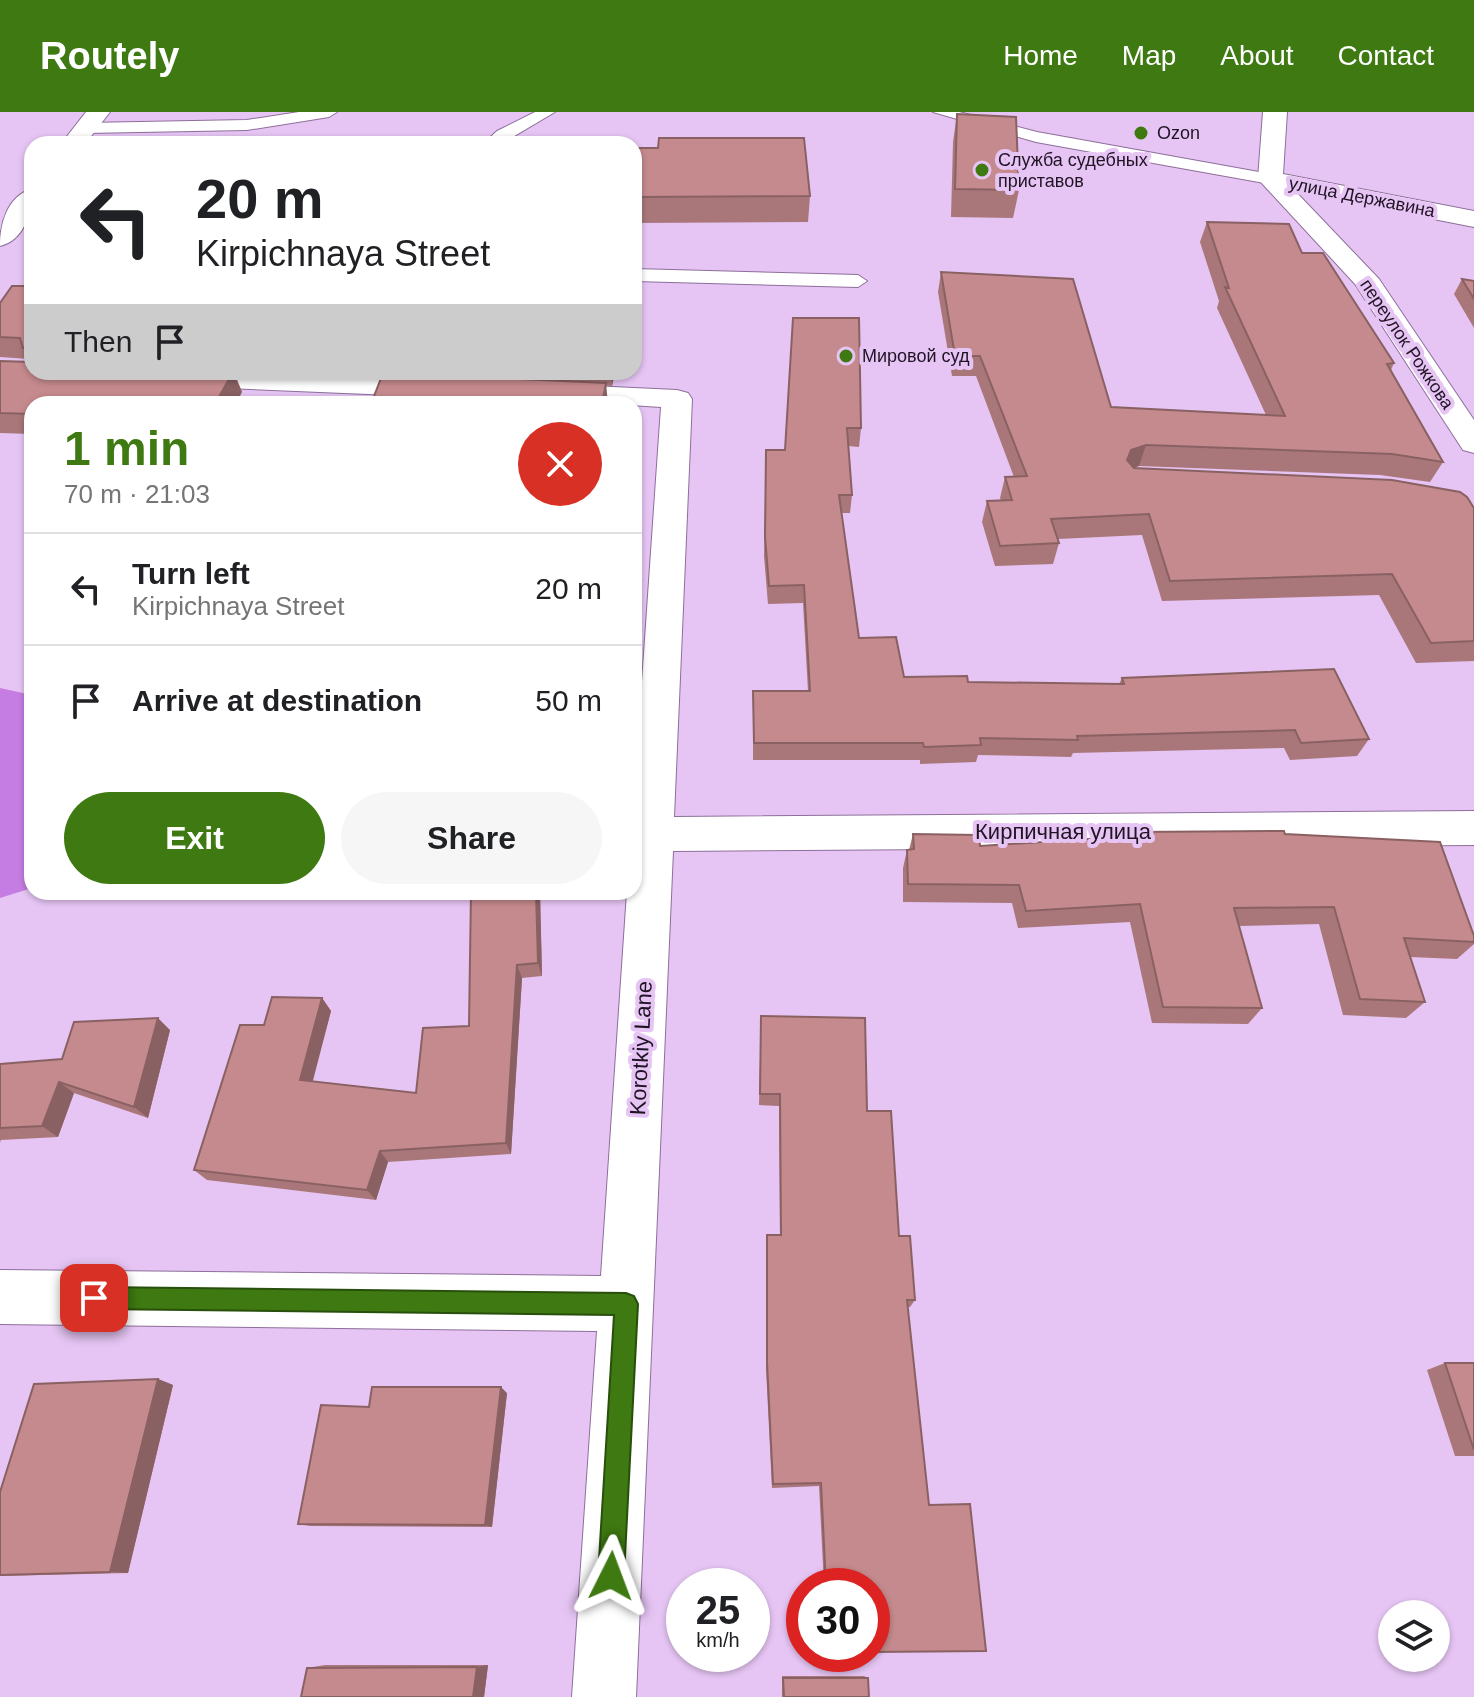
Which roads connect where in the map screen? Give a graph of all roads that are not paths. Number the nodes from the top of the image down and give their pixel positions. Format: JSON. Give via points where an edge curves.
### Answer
{"nodes":[{"id":1,"x":329,"y":112,"type":"edge"},
{"id":2,"x":547,"y":112,"type":"edge"},
{"id":3,"x":941,"y":112,"type":"edge"},
{"id":4,"x":1275,"y":112,"type":"edge"},
{"id":5,"x":86,"y":128,"type":"edge"},
{"id":6,"x":501,"y":136,"type":"edge"},
{"id":7,"x":1270,"y":179,"type":"junction"},
{"id":8,"x":24,"y":207,"type":"edge"},
{"id":9,"x":1474,"y":219,"type":"edge"},
{"id":10,"x":0,"y":238,"type":"edge"},
{"id":11,"x":642,"y":275,"type":"edge"},
{"id":12,"x":858,"y":281,"type":"dead end"},
{"id":13,"x":242,"y":380,"type":"edge"},
{"id":14,"x":461,"y":389,"type":"edge"},
{"id":15,"x":523,"y":392,"type":"edge"},
{"id":16,"x":611,"y":396,"type":"edge"},
{"id":17,"x":642,"y":397,"type":"edge"},
{"id":18,"x":1474,"y":443,"type":"edge"},
{"id":19,"x":1474,"y":828,"type":"edge"},
{"id":20,"x":653,"y":834,"type":"junction"},
{"id":21,"x":0,"y":1297,"type":"edge"},
{"id":22,"x":626,"y":1304,"type":"junction"},
{"id":23,"x":604,"y":1697,"type":"edge"}],
"edges":[{"from":1,"to":5,"type":"lane","via":[[247,125]]},
{"from":2,"to":6,"type":"lane"},
{"from":3,"to":7,"type":"lane","via":[[1036,137]]},
{"from":4,"to":7,"type":"street","name":"улица Державина"},
{"from":7,"to":9,"type":"street","name":"улица Державина"},
{"from":7,"to":18,"type":"street","name":"переулок Рожкова","via":[[1365,279]]},
{"from":8,"to":10,"type":"street"},
{"from":11,"to":12,"type":"lane"},
{"from":13,"to":14,"type":"street"},
{"from":15,"to":16,"type":"street","name":"Korotkiy Lane"},
{"from":17,"to":20,"type":"street","name":"Korotkiy Lane","via":[[677,399]]},
{"from":19,"to":20,"type":"street","name":"Кирпичная улица"},
{"from":20,"to":22,"type":"street","name":"Korotkiy Lane"},
{"from":21,"to":22,"type":"street"},
{"from":22,"to":23,"type":"street","name":"Korotkiy Lane"}]}
